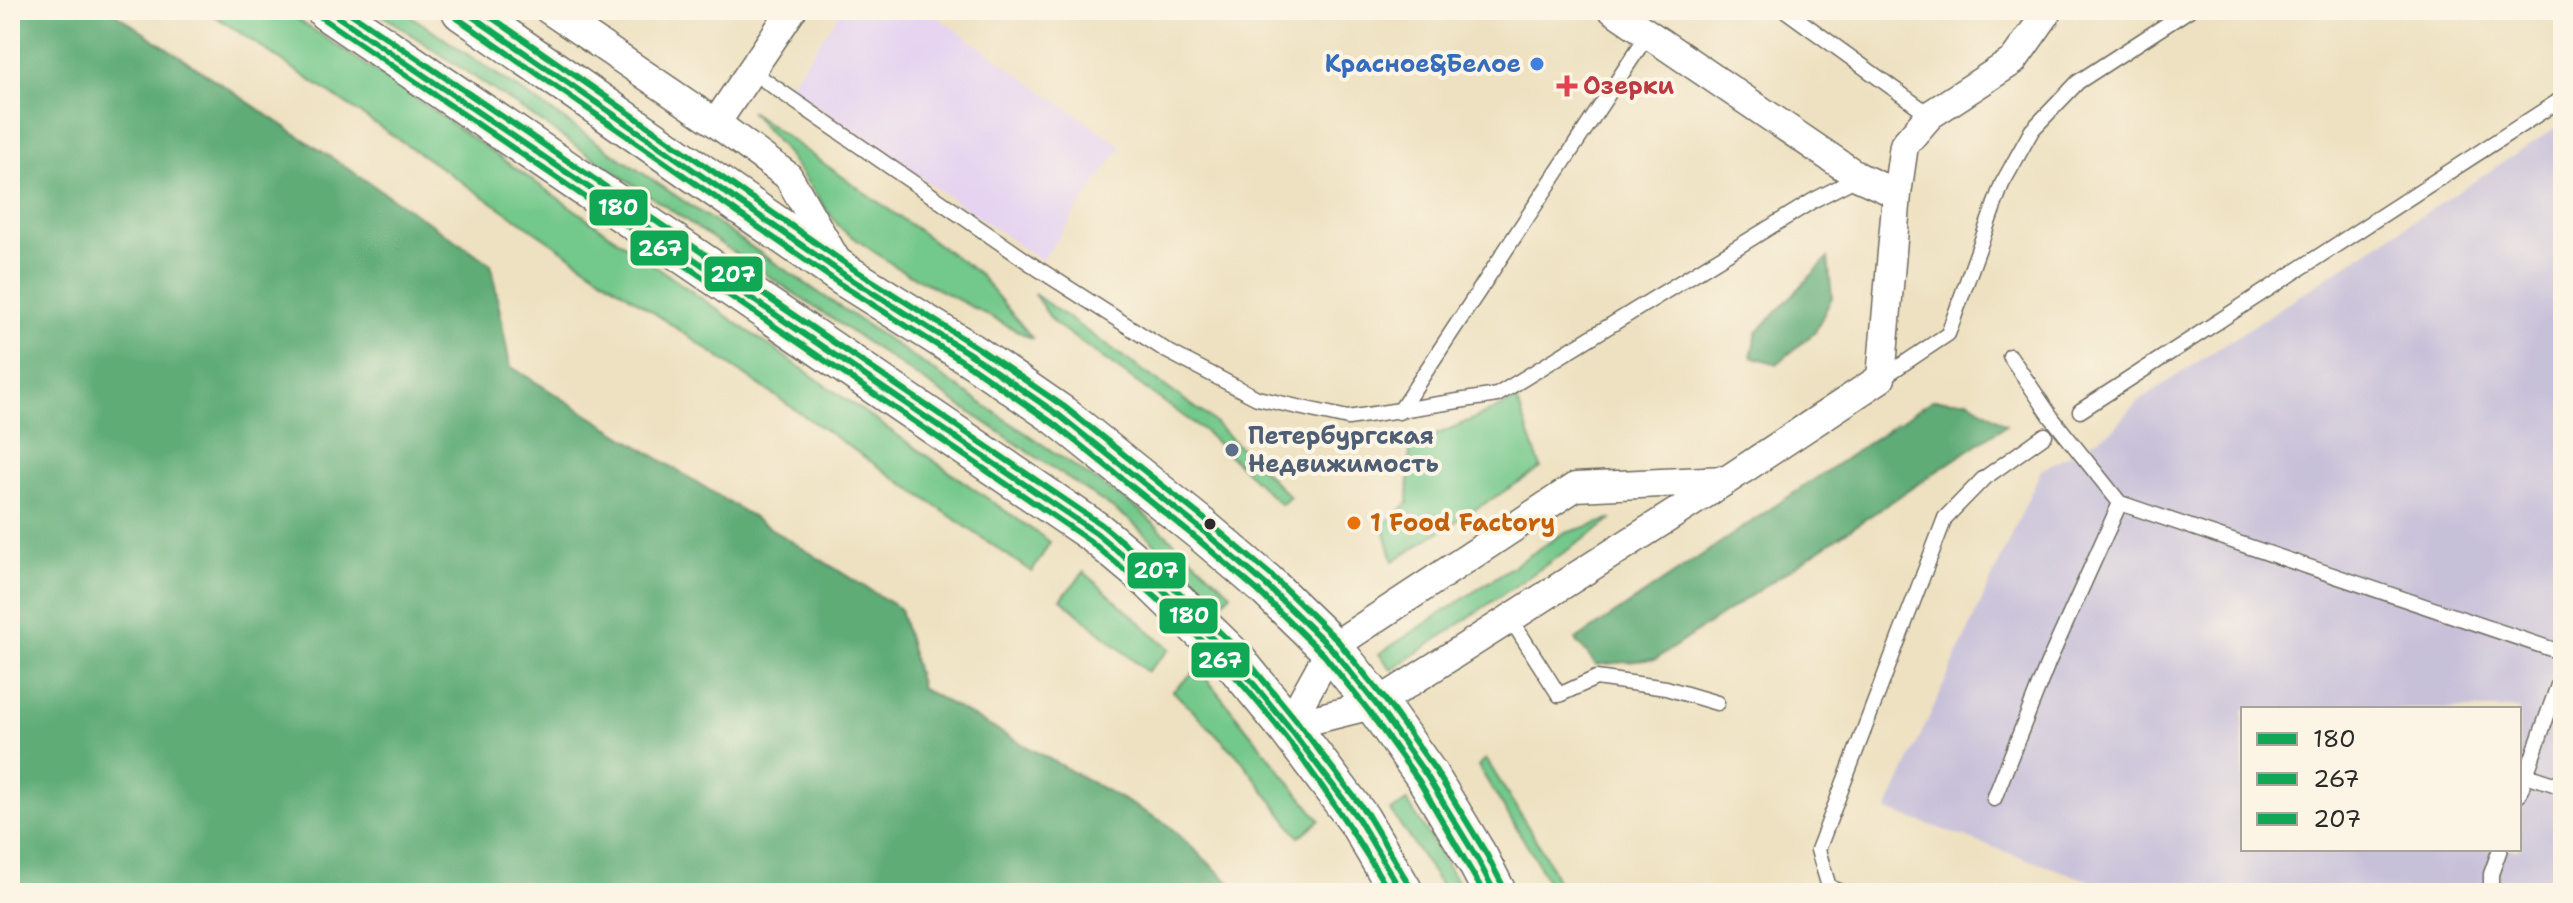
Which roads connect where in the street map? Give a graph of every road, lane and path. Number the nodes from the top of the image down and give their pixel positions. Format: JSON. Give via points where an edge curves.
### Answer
{"nodes":[{"id":1,"x":328,"y":10,"type":"edge"},
{"id":2,"x":463,"y":10,"type":"edge"},
{"id":3,"x":549,"y":10,"type":"edge"},
{"id":4,"x":792,"y":10,"type":"edge"},
{"id":5,"x":1613,"y":10,"type":"edge"},
{"id":6,"x":1785,"y":10,"type":"edge"},
{"id":7,"x":2049,"y":10,"type":"edge"},
{"id":8,"x":2189,"y":10,"type":"edge"},
{"id":9,"x":1648,"y":34,"type":"junction"},
{"id":10,"x":751,"y":71,"type":"junction"},
{"id":11,"x":2563,"y":98,"type":"edge"},
{"id":12,"x":1930,"y":115,"type":"junction"},
{"id":13,"x":716,"y":123,"type":"junction"},
{"id":14,"x":1859,"y":177,"type":"junction"},
{"id":15,"x":1897,"y":194,"type":"junction"},
{"id":16,"x":846,"y":276,"type":"junction"},
{"id":17,"x":2010,"y":356,"type":"dead end"},
{"id":18,"x":1881,"y":378,"type":"junction"},
{"id":19,"x":2080,"y":411,"type":"dead end"},
{"id":20,"x":1399,"y":412,"type":"junction"},
{"id":21,"x":2045,"y":435,"type":"dead end"},
{"id":22,"x":1727,"y":480,"type":"junction"},
{"id":23,"x":2120,"y":503,"type":"junction"},
{"id":24,"x":1510,"y":618,"type":"junction"},
{"id":25,"x":1331,"y":648,"type":"junction"},
{"id":26,"x":2563,"y":653,"type":"edge"},
{"id":27,"x":2563,"y":671,"type":"edge"},
{"id":28,"x":1717,"y":703,"type":"dead end"},
{"id":29,"x":1376,"y":704,"type":"junction"},
{"id":30,"x":1288,"y":726,"type":"junction"},
{"id":31,"x":2526,"y":775,"type":"junction"},
{"id":32,"x":2563,"y":787,"type":"edge"},
{"id":33,"x":2521,"y":789,"type":"edge"},
{"id":34,"x":1994,"y":799,"type":"dead end"},
{"id":35,"x":2499,"y":851,"type":"edge"},
{"id":36,"x":1402,"y":893,"type":"edge"},
{"id":37,"x":1495,"y":893,"type":"edge"},
{"id":38,"x":1845,"y":893,"type":"edge"},
{"id":39,"x":2491,"y":893,"type":"edge"}],
"edges":[{"from":1,"to":30,"type":"main road","via":[[1096,533],[1207,632]]},
{"from":2,"to":16,"type":"main road"},
{"from":3,"to":13,"type":"street"},
{"from":4,"to":10,"type":"street"},
{"from":5,"to":9,"type":"street"},
{"from":6,"to":12,"type":"lane"},
{"from":7,"to":12,"type":"street","via":[[2013,61]]},
{"from":8,"to":18,"type":"lane","via":[[2078,82],[2032,130],[2002,184],[1948,334]]},
{"from":9,"to":14,"type":"street"},
{"from":9,"to":20,"type":"lane"},
{"from":10,"to":13,"type":"street"},
{"from":10,"to":20,"type":"lane","via":[[1167,351],[1257,398],[1348,418]]},
{"from":11,"to":19,"type":"lane"},
{"from":12,"to":15,"type":"street","via":[[1904,145]]},
{"from":13,"to":16,"type":"street","via":[[788,176]]},
{"from":14,"to":15,"type":"street"},
{"from":14,"to":20,"type":"lane","via":[[1497,395]]},
{"from":15,"to":18,"type":"street"},
{"from":16,"to":25,"type":"main road","via":[[1060,416],[1202,530]]},
{"from":17,"to":23,"type":"lane"},
{"from":18,"to":22,"type":"street"},
{"from":21,"to":38,"type":"lane","via":[[1983,479],[1945,518],[1818,850],[1829,887]]},
{"from":22,"to":24,"type":"street"},
{"from":22,"to":25,"type":"street","via":[[1575,487]]},
{"from":23,"to":26,"type":"lane"},
{"from":23,"to":34,"type":"lane"},
{"from":24,"to":28,"type":"lane","via":[[1559,695],[1596,678],[1666,688]]},
{"from":24,"to":29,"type":"street"},
{"from":25,"to":29,"type":"main road"},
{"from":25,"to":30,"type":"street"},
{"from":27,"to":31,"type":"lane"},
{"from":29,"to":30,"type":"street"},
{"from":29,"to":37,"type":"main road","via":[[1427,776]]},
{"from":30,"to":36,"type":"main road","via":[[1359,820]]},
{"from":31,"to":32,"type":"lane"},
{"from":31,"to":33,"type":"lane"},
{"from":35,"to":39,"type":"lane"}]}
